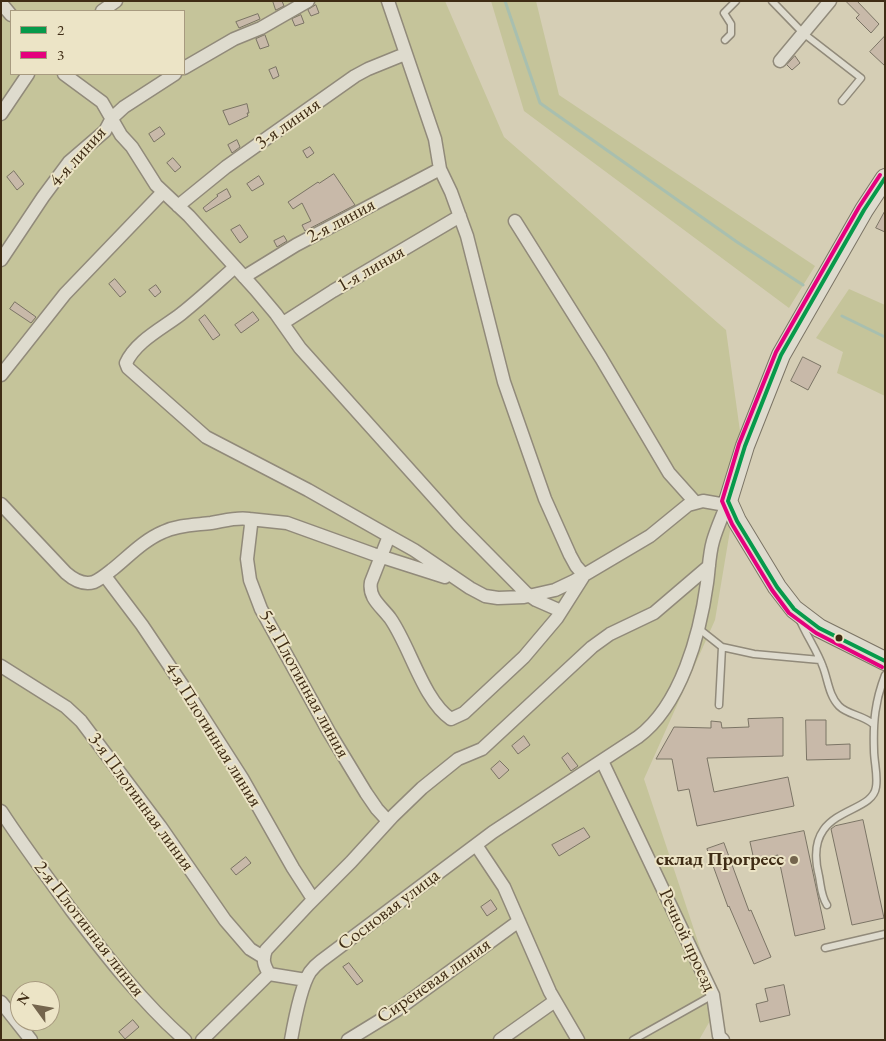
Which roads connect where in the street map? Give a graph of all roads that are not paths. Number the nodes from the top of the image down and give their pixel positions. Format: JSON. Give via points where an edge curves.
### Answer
{"nodes":[{"id":1,"x":116,"y":1,"type":"edge"},
{"id":2,"x":308,"y":1,"type":"edge"},
{"id":3,"x":388,"y":1,"type":"edge"},
{"id":4,"x":736,"y":1,"type":"edge"},
{"id":5,"x":772,"y":1,"type":"edge"},
{"id":6,"x":830,"y":1,"type":"edge"},
{"id":7,"x":1,"y":3,"type":"edge"},
{"id":8,"x":103,"y":10,"type":"edge"},
{"id":9,"x":10,"y":14,"type":"edge"},
{"id":10,"x":803,"y":33,"type":"junction"},
{"id":11,"x":725,"y":40,"type":"dead end"},
{"id":12,"x":405,"y":54,"type":"junction"},
{"id":13,"x":780,"y":61,"type":"dead end"},
{"id":14,"x":185,"y":67,"type":"edge"},
{"id":15,"x":27,"y":75,"type":"edge"},
{"id":16,"x":65,"y":75,"type":"edge"},
{"id":17,"x":173,"y":75,"type":"edge"},
{"id":18,"x":842,"y":101,"type":"dead end"},
{"id":19,"x":1,"y":114,"type":"edge"},
{"id":20,"x":112,"y":118,"type":"junction"},
{"id":21,"x":440,"y":169,"type":"junction"},
{"id":22,"x":885,"y":178,"type":"edge"},
{"id":23,"x":163,"y":192,"type":"junction"},
{"id":24,"x":178,"y":206,"type":"junction"},
{"id":25,"x":460,"y":216,"type":"junction"},
{"id":26,"x":515,"y":221,"type":"dead end"},
{"id":27,"x":1,"y":260,"type":"edge"},
{"id":28,"x":235,"y":267,"type":"junction"},
{"id":29,"x":244,"y":277,"type":"junction"},
{"id":30,"x":283,"y":323,"type":"junction"},
{"id":31,"x":1,"y":375,"type":"edge"},
{"id":32,"x":728,"y":501,"type":"junction"},
{"id":33,"x":695,"y":502,"type":"junction"},
{"id":34,"x":1,"y":504,"type":"edge"},
{"id":35,"x":249,"y":519,"type":"junction"},
{"id":36,"x":389,"y":536,"type":"junction"},
{"id":37,"x":380,"y":557,"type":"junction"},
{"id":38,"x":709,"y":566,"type":"junction"},
{"id":39,"x":584,"y":575,"type":"junction"},
{"id":40,"x":104,"y":576,"type":"junction"},
{"id":41,"x":470,"y":588,"type":"junction"},
{"id":42,"x":531,"y":596,"type":"junction"},
{"id":43,"x":794,"y":608,"type":"junction"},
{"id":44,"x":562,"y":611,"type":"junction"},
{"id":45,"x":698,"y":628,"type":"junction"},
{"id":46,"x":722,"y":647,"type":"junction"},
{"id":47,"x":820,"y":660,"type":"junction"},
{"id":48,"x":885,"y":661,"type":"edge"},
{"id":49,"x":1,"y":666,"type":"edge"},
{"id":50,"x":885,"y":675,"type":"edge"},
{"id":51,"x":719,"y":705,"type":"dead end"},
{"id":52,"x":873,"y":724,"type":"junction"},
{"id":53,"x":602,"y":761,"type":"junction"},
{"id":54,"x":1,"y":812,"type":"edge"},
{"id":55,"x":388,"y":821,"type":"junction"},
{"id":56,"x":476,"y":845,"type":"junction"},
{"id":57,"x":313,"y":899,"type":"junction"},
{"id":58,"x":827,"y":905,"type":"dead end"},
{"id":59,"x":519,"y":921,"type":"junction"},
{"id":60,"x":885,"y":934,"type":"edge"},
{"id":61,"x":825,"y":948,"type":"dead end"},
{"id":62,"x":263,"y":957,"type":"junction"},
{"id":63,"x":269,"y":974,"type":"junction"},
{"id":64,"x":306,"y":980,"type":"junction"},
{"id":65,"x":713,"y":994,"type":"junction"},
{"id":66,"x":555,"y":1001,"type":"junction"},
{"id":67,"x":1,"y":1002,"type":"edge"},
{"id":68,"x":31,"y":1040,"type":"edge"},
{"id":69,"x":185,"y":1040,"type":"edge"},
{"id":70,"x":202,"y":1040,"type":"edge"},
{"id":71,"x":291,"y":1040,"type":"edge"},
{"id":72,"x":348,"y":1040,"type":"edge"},
{"id":73,"x":500,"y":1040,"type":"edge"},
{"id":74,"x":578,"y":1040,"type":"edge"},
{"id":75,"x":633,"y":1040,"type":"edge"},
{"id":76,"x":723,"y":1040,"type":"edge"}],
"edges":[{"from":1,"to":8,"type":"street"},
{"from":2,"to":14,"type":"street"},
{"from":3,"to":12,"type":"street"},
{"from":4,"to":11,"type":"lane","via":[[724,13],[731,24],[731,34]]},
{"from":5,"to":10,"type":"lane"},
{"from":6,"to":10,"type":"street"},
{"from":7,"to":9,"type":"street"},
{"from":10,"to":13,"type":"street"},
{"from":10,"to":18,"type":"lane","via":[[861,78]]},
{"from":12,"to":21,"type":"street","via":[[435,139]]},
{"from":12,"to":24,"type":"street","name":"3-я линия","via":[[355,76],[226,167]]},
{"from":15,"to":19,"type":"street"},
{"from":16,"to":20,"type":"street","via":[[102,102]]},
{"from":17,"to":20,"type":"street","name":"4-я линия"},
{"from":20,"to":23,"type":"street"},
{"from":20,"to":27,"type":"street","name":"4-я линия","via":[[105,131],[69,162]]},
{"from":21,"to":25,"type":"street"},
{"from":21,"to":29,"type":"street","name":"2-я линия","via":[[296,245]]},
{"from":22,"to":32,"type":"main road","via":[[781,355],[745,446]]},
{"from":23,"to":24,"type":"street"},
{"from":23,"to":31,"type":"street","via":[[65,294]]},
{"from":24,"to":28,"type":"street"},
{"from":25,"to":30,"type":"street","name":"1-я линия"},
{"from":25,"to":39,"type":"street","via":[[504,382],[545,498],[570,555]]},
{"from":26,"to":33,"type":"street","via":[[669,473]]},
{"from":28,"to":29,"type":"street"},
{"from":28,"to":36,"type":"street","via":[[140,346],[126,363],[128,368],[206,437]]},
{"from":29,"to":30,"type":"street"},
{"from":30,"to":42,"type":"street","via":[[300,348],[458,524]]},
{"from":32,"to":33,"type":"street","via":[[720,504]]},
{"from":32,"to":38,"type":"street","name":"Сосновая улица","via":[[713,540]]},
{"from":32,"to":43,"type":"main road","via":[[777,586]]},
{"from":33,"to":39,"type":"street","via":[[650,536]]},
{"from":34,"to":40,"type":"street","via":[[72,578],[84,583]]},
{"from":35,"to":37,"type":"street","via":[[287,523]]},
{"from":35,"to":40,"type":"street","via":[[193,524],[162,532]]},
{"from":35,"to":55,"type":"street","name":"5-я Плотинная линия","via":[[247,559],[250,580],[268,623],[329,732],[377,809]]},
{"from":36,"to":37,"type":"street"},
{"from":36,"to":41,"type":"street"},
{"from":37,"to":41,"type":"street"},
{"from":37,"to":44,"type":"street","via":[[371,582],[372,596],[399,630],[426,687],[451,719],[464,713],[513,668]]},
{"from":38,"to":45,"type":"street","name":"Сосновая улица"},
{"from":38,"to":55,"type":"street","via":[[654,613],[610,634],[592,647],[482,749],[449,764]]},
{"from":39,"to":42,"type":"street","via":[[565,586]]},
{"from":39,"to":44,"type":"street"},
{"from":40,"to":57,"type":"street","name":"4-я Плотинная линия","via":[[187,692]]},
{"from":41,"to":42,"type":"street","via":[[484,596]]},
{"from":42,"to":44,"type":"street"},
{"from":43,"to":47,"type":"lane"},
{"from":43,"to":48,"type":"main road","via":[[819,628]]},
{"from":45,"to":46,"type":"lane"},
{"from":45,"to":53,"type":"street","name":"Сосновая улица","via":[[681,677],[661,714],[647,730]]},
{"from":46,"to":47,"type":"lane","via":[[754,654]]},
{"from":46,"to":51,"type":"lane"},
{"from":47,"to":52,"type":"lane","via":[[832,697],[838,705]]},
{"from":49,"to":62,"type":"street","name":"3-я Плотинная линия","via":[[81,721],[225,920],[250,949]]},
{"from":50,"to":52,"type":"lane","via":[[875,705]]},
{"from":52,"to":58,"type":"lane","via":[[874,796],[843,813],[820,834],[817,868]]},
{"from":53,"to":56,"type":"street","name":"Сосновая улица"},
{"from":53,"to":65,"type":"street","name":"Речной проезд"},
{"from":54,"to":69,"type":"street","name":"2-я Плотинная линия","via":[[90,935],[137,992]]},
{"from":55,"to":57,"type":"street"},
{"from":56,"to":59,"type":"street","via":[[504,887]]},
{"from":56,"to":64,"type":"street","name":"Сосновая улица","via":[[321,961]]},
{"from":57,"to":62,"type":"street"},
{"from":59,"to":66,"type":"street"},
{"from":59,"to":72,"type":"street","name":"Сиреневая линия","via":[[397,1010]]},
{"from":60,"to":61,"type":"lane"},
{"from":62,"to":63,"type":"street"},
{"from":63,"to":64,"type":"street"},
{"from":63,"to":70,"type":"street"},
{"from":64,"to":71,"type":"street"},
{"from":65,"to":75,"type":"lane"},
{"from":65,"to":76,"type":"street","name":"Речной проезд"},
{"from":66,"to":73,"type":"street"},
{"from":66,"to":74,"type":"street"},
{"from":67,"to":68,"type":"street"}]}
